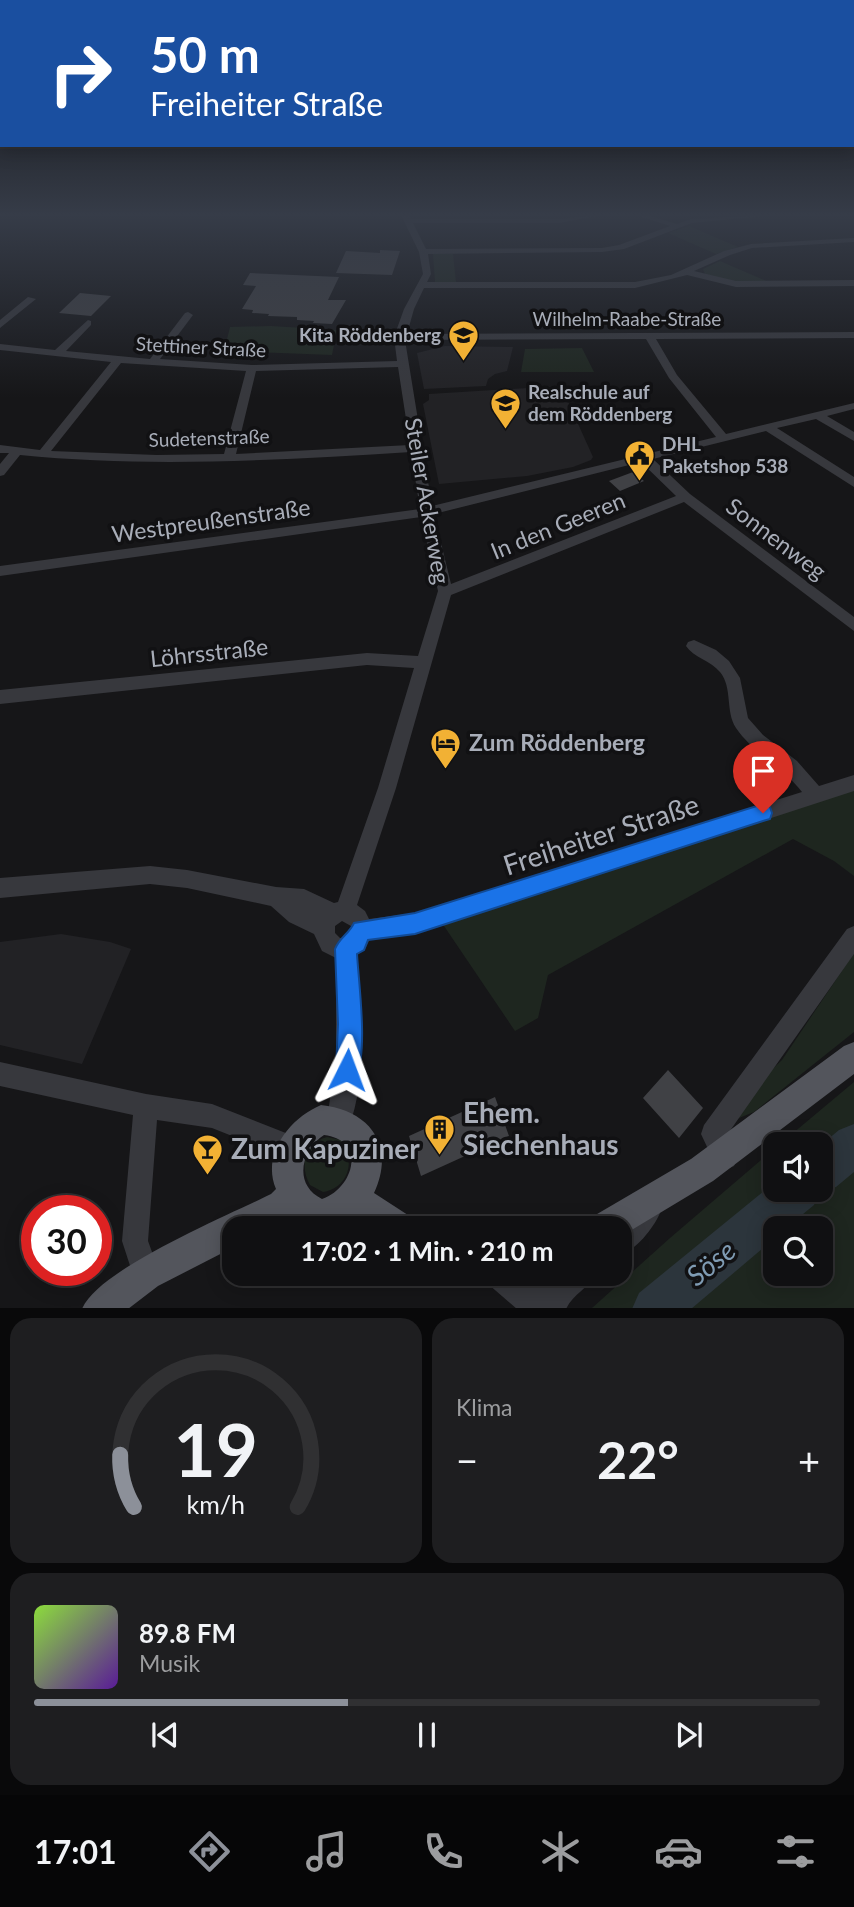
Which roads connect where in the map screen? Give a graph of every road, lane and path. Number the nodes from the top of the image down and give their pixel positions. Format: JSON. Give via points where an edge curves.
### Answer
{"nodes":[{"id":1,"x":426,"y":276,"type":"edge"},
{"id":2,"x":675,"y":276,"type":"edge"},
{"id":3,"x":703,"y":276,"type":"edge"},
{"id":4,"x":854,"y":283,"type":"edge"},
{"id":5,"x":424,"y":285,"type":"junction"},
{"id":6,"x":31,"y":299,"type":"dead end"},
{"id":7,"x":188,"y":315,"type":"dead end"},
{"id":8,"x":88,"y":323,"type":"dead end"},
{"id":9,"x":0,"y":325,"type":"edge"},
{"id":10,"x":841,"y":335,"type":"junction"},
{"id":11,"x":854,"y":335,"type":"edge"},
{"id":12,"x":649,"y":336,"type":"junction"},
{"id":13,"x":399,"y":337,"type":"junction"},
{"id":14,"x":0,"y":347,"type":"edge"},
{"id":15,"x":854,"y":347,"type":"edge"},
{"id":16,"x":57,"y":354,"type":"junction"},
{"id":17,"x":118,"y":360,"type":"junction"},
{"id":18,"x":152,"y":363,"type":"junction"},
{"id":19,"x":401,"y":363,"type":"junction"},
{"id":20,"x":252,"y":368,"type":"junction"},
{"id":21,"x":854,"y":406,"type":"edge"},
{"id":22,"x":817,"y":415,"type":"junction"},
{"id":23,"x":767,"y":427,"type":"junction"},
{"id":24,"x":722,"y":437,"type":"junction"},
{"id":25,"x":854,"y":437,"type":"edge"},
{"id":26,"x":418,"y":448,"type":"junction"},
{"id":27,"x":0,"y":449,"type":"edge"},
{"id":28,"x":17,"y":451,"type":"junction"},
{"id":29,"x":44,"y":452,"type":"junction"},
{"id":30,"x":643,"y":457,"type":"junction"},
{"id":31,"x":229,"y":458,"type":"junction"},
{"id":32,"x":0,"y":472,"type":"edge"},
{"id":33,"x":854,"y":483,"type":"edge"},
{"id":34,"x":685,"y":497,"type":"junction"},
{"id":35,"x":427,"y":512,"type":"junction"},
{"id":36,"x":0,"y":571,"type":"edge"},
{"id":37,"x":445,"y":591,"type":"junction"},
{"id":38,"x":854,"y":625,"type":"edge"},
{"id":39,"x":694,"y":646,"type":"dead end"},
{"id":40,"x":423,"y":662,"type":"junction"},
{"id":41,"x":0,"y":697,"type":"edge"},
{"id":42,"x":854,"y":783,"type":"edge"},
{"id":43,"x":816,"y":796,"type":"junction"},
{"id":44,"x":0,"y":888,"type":"edge"},
{"id":45,"x":335,"y":918,"type":"junction"},
{"id":46,"x":362,"y":930,"type":"junction"},
{"id":47,"x":854,"y":936,"type":"edge"},
{"id":48,"x":346,"y":949,"type":"junction"},
{"id":49,"x":854,"y":1056,"type":"edge"},
{"id":50,"x":0,"y":1074,"type":"edge"},
{"id":51,"x":146,"y":1106,"type":"junction"},
{"id":52,"x":339,"y":1121,"type":"junction"},
{"id":53,"x":292,"y":1148,"type":"junction"},
{"id":54,"x":724,"y":1157,"type":"junction"},
{"id":55,"x":293,"y":1195,"type":"junction"},
{"id":56,"x":662,"y":1197,"type":"junction"},
{"id":57,"x":354,"y":1199,"type":"junction"},
{"id":58,"x":261,"y":1216,"type":"edge"},
{"id":59,"x":381,"y":1216,"type":"edge"},
{"id":60,"x":626,"y":1216,"type":"edge"},
{"id":61,"x":632,"y":1229,"type":"edge"},
{"id":62,"x":222,"y":1236,"type":"edge"},
{"id":63,"x":146,"y":1274,"type":"junction"},
{"id":64,"x":512,"y":1286,"type":"edge"},
{"id":65,"x":540,"y":1286,"type":"edge"},
{"id":66,"x":566,"y":1286,"type":"edge"},
{"id":67,"x":99,"y":1308,"type":"edge"},
{"id":68,"x":539,"y":1308,"type":"edge"},
{"id":69,"x":550,"y":1308,"type":"edge"}],
"edges":[{"from":1,"to":5,"type":"street"},
{"from":2,"to":5,"type":"street","via":[[635,285]]},
{"from":3,"to":4,"type":"street","via":[[736,284]]},
{"from":5,"to":13,"type":"street","name":"Steiler Ackerweg"},
{"from":6,"to":9,"type":"street"},
{"from":7,"to":18,"type":"street"},
{"from":8,"to":16,"type":"street"},
{"from":10,"to":11,"type":"street","name":"Wilhelm-Raabe-Straße"},
{"from":10,"to":12,"type":"street","name":"Wilhelm-Raabe-Straße"},
{"from":10,"to":15,"type":"street"},
{"from":12,"to":13,"type":"street","name":"Wilhelm-Raabe-Straße"},
{"from":12,"to":24,"type":"street","via":[[673,376]]},
{"from":13,"to":19,"type":"street","name":"Steiler Ackerweg"},
{"from":14,"to":16,"type":"street","name":"Stettiner Straße"},
{"from":16,"to":17,"type":"street","name":"Stettiner Straße"},
{"from":17,"to":18,"type":"street","name":"Stettiner Straße"},
{"from":17,"to":29,"type":"street"},
{"from":18,"to":20,"type":"street","name":"Stettiner Straße"},
{"from":19,"to":20,"type":"street","name":"Stettiner Straße"},
{"from":19,"to":26,"type":"street","name":"Steiler Ackerweg"},
{"from":20,"to":31,"type":"street"},
{"from":21,"to":22,"type":"street","name":"Westpreußenstraße"},
{"from":22,"to":23,"type":"street","name":"Westpreußenstraße"},
{"from":22,"to":25,"type":"street"},
{"from":23,"to":24,"type":"street","name":"Westpreußenstraße"},
{"from":23,"to":33,"type":"street"},
{"from":24,"to":30,"type":"street","name":"Westpreußenstraße"},
{"from":26,"to":31,"type":"street","name":"Sudetenstraße"},
{"from":26,"to":35,"type":"street","name":"Steiler Ackerweg"},
{"from":27,"to":28,"type":"street","name":"Sudetenstraße"},
{"from":28,"to":29,"type":"street","name":"Sudetenstraße"},
{"from":28,"to":32,"type":"street"},
{"from":29,"to":31,"type":"street","name":"Sudetenstraße","via":[[131,460]]},
{"from":30,"to":34,"type":"street","name":"Sonnenweg"},
{"from":30,"to":35,"type":"street","name":"Westpreußenstraße"},
{"from":34,"to":37,"type":"street","name":"In den Geeren"},
{"from":34,"to":38,"type":"street","name":"Sonnenweg"},
{"from":35,"to":36,"type":"street","name":"Westpreußenstraße"},
{"from":35,"to":37,"type":"street","name":"Steiler Ackerweg"},
{"from":37,"to":40,"type":"street","name":"Steiler Ackerweg"},
{"from":39,"to":43,"type":"street","via":[[712,655],[733,675],[742,723]]},
{"from":40,"to":41,"type":"street","name":"Löhrsstraße","via":[[367,659]]},
{"from":40,"to":45,"type":"street","name":"Steiler Ackerweg","via":[[387,788]]},
{"from":42,"to":43,"type":"street","name":"Freiheiter Straße"},
{"from":43,"to":46,"type":"street","name":"Freiheiter Straße","via":[[449,913]]},
{"from":44,"to":45,"type":"street","via":[[150,875],[276,898],[296,915]]},
{"from":45,"to":46,"type":"street","via":[[358,917]]},
{"from":45,"to":48,"type":"street","via":[[329,944]]},
{"from":46,"to":48,"type":"street","via":[[357,942]]},
{"from":47,"to":54,"type":"street","via":[[713,1134]]},
{"from":48,"to":52,"type":"street","via":[[349,1034]]},
{"from":49,"to":54,"type":"main road"},
{"from":50,"to":51,"type":"street"},
{"from":51,"to":53,"type":"street","via":[[212,1116]]},
{"from":51,"to":63,"type":"street","via":[[135,1241]]},
{"from":52,"to":53,"type":"main road","via":[[312,1124]]},
{"from":52,"to":57,"type":"main road","via":[[360,1138],[366,1157],[365,1179]]},
{"from":53,"to":55,"type":"main road","via":[[287,1172]]},
{"from":54,"to":56,"type":"main road"},
{"from":55,"to":57,"type":"main road","via":[[300,1205],[321,1215],[344,1208]]},
{"from":55,"to":58,"type":"main road"},
{"from":56,"to":60,"type":"main road"},
{"from":56,"to":61,"type":"street"},
{"from":57,"to":59,"type":"main road"},
{"from":62,"to":63,"type":"main road"},
{"from":63,"to":67,"type":"main road"},
{"from":64,"to":68,"type":"street"},
{"from":65,"to":69,"type":"street"},
{"from":66,"to":69,"type":"street"}]}
